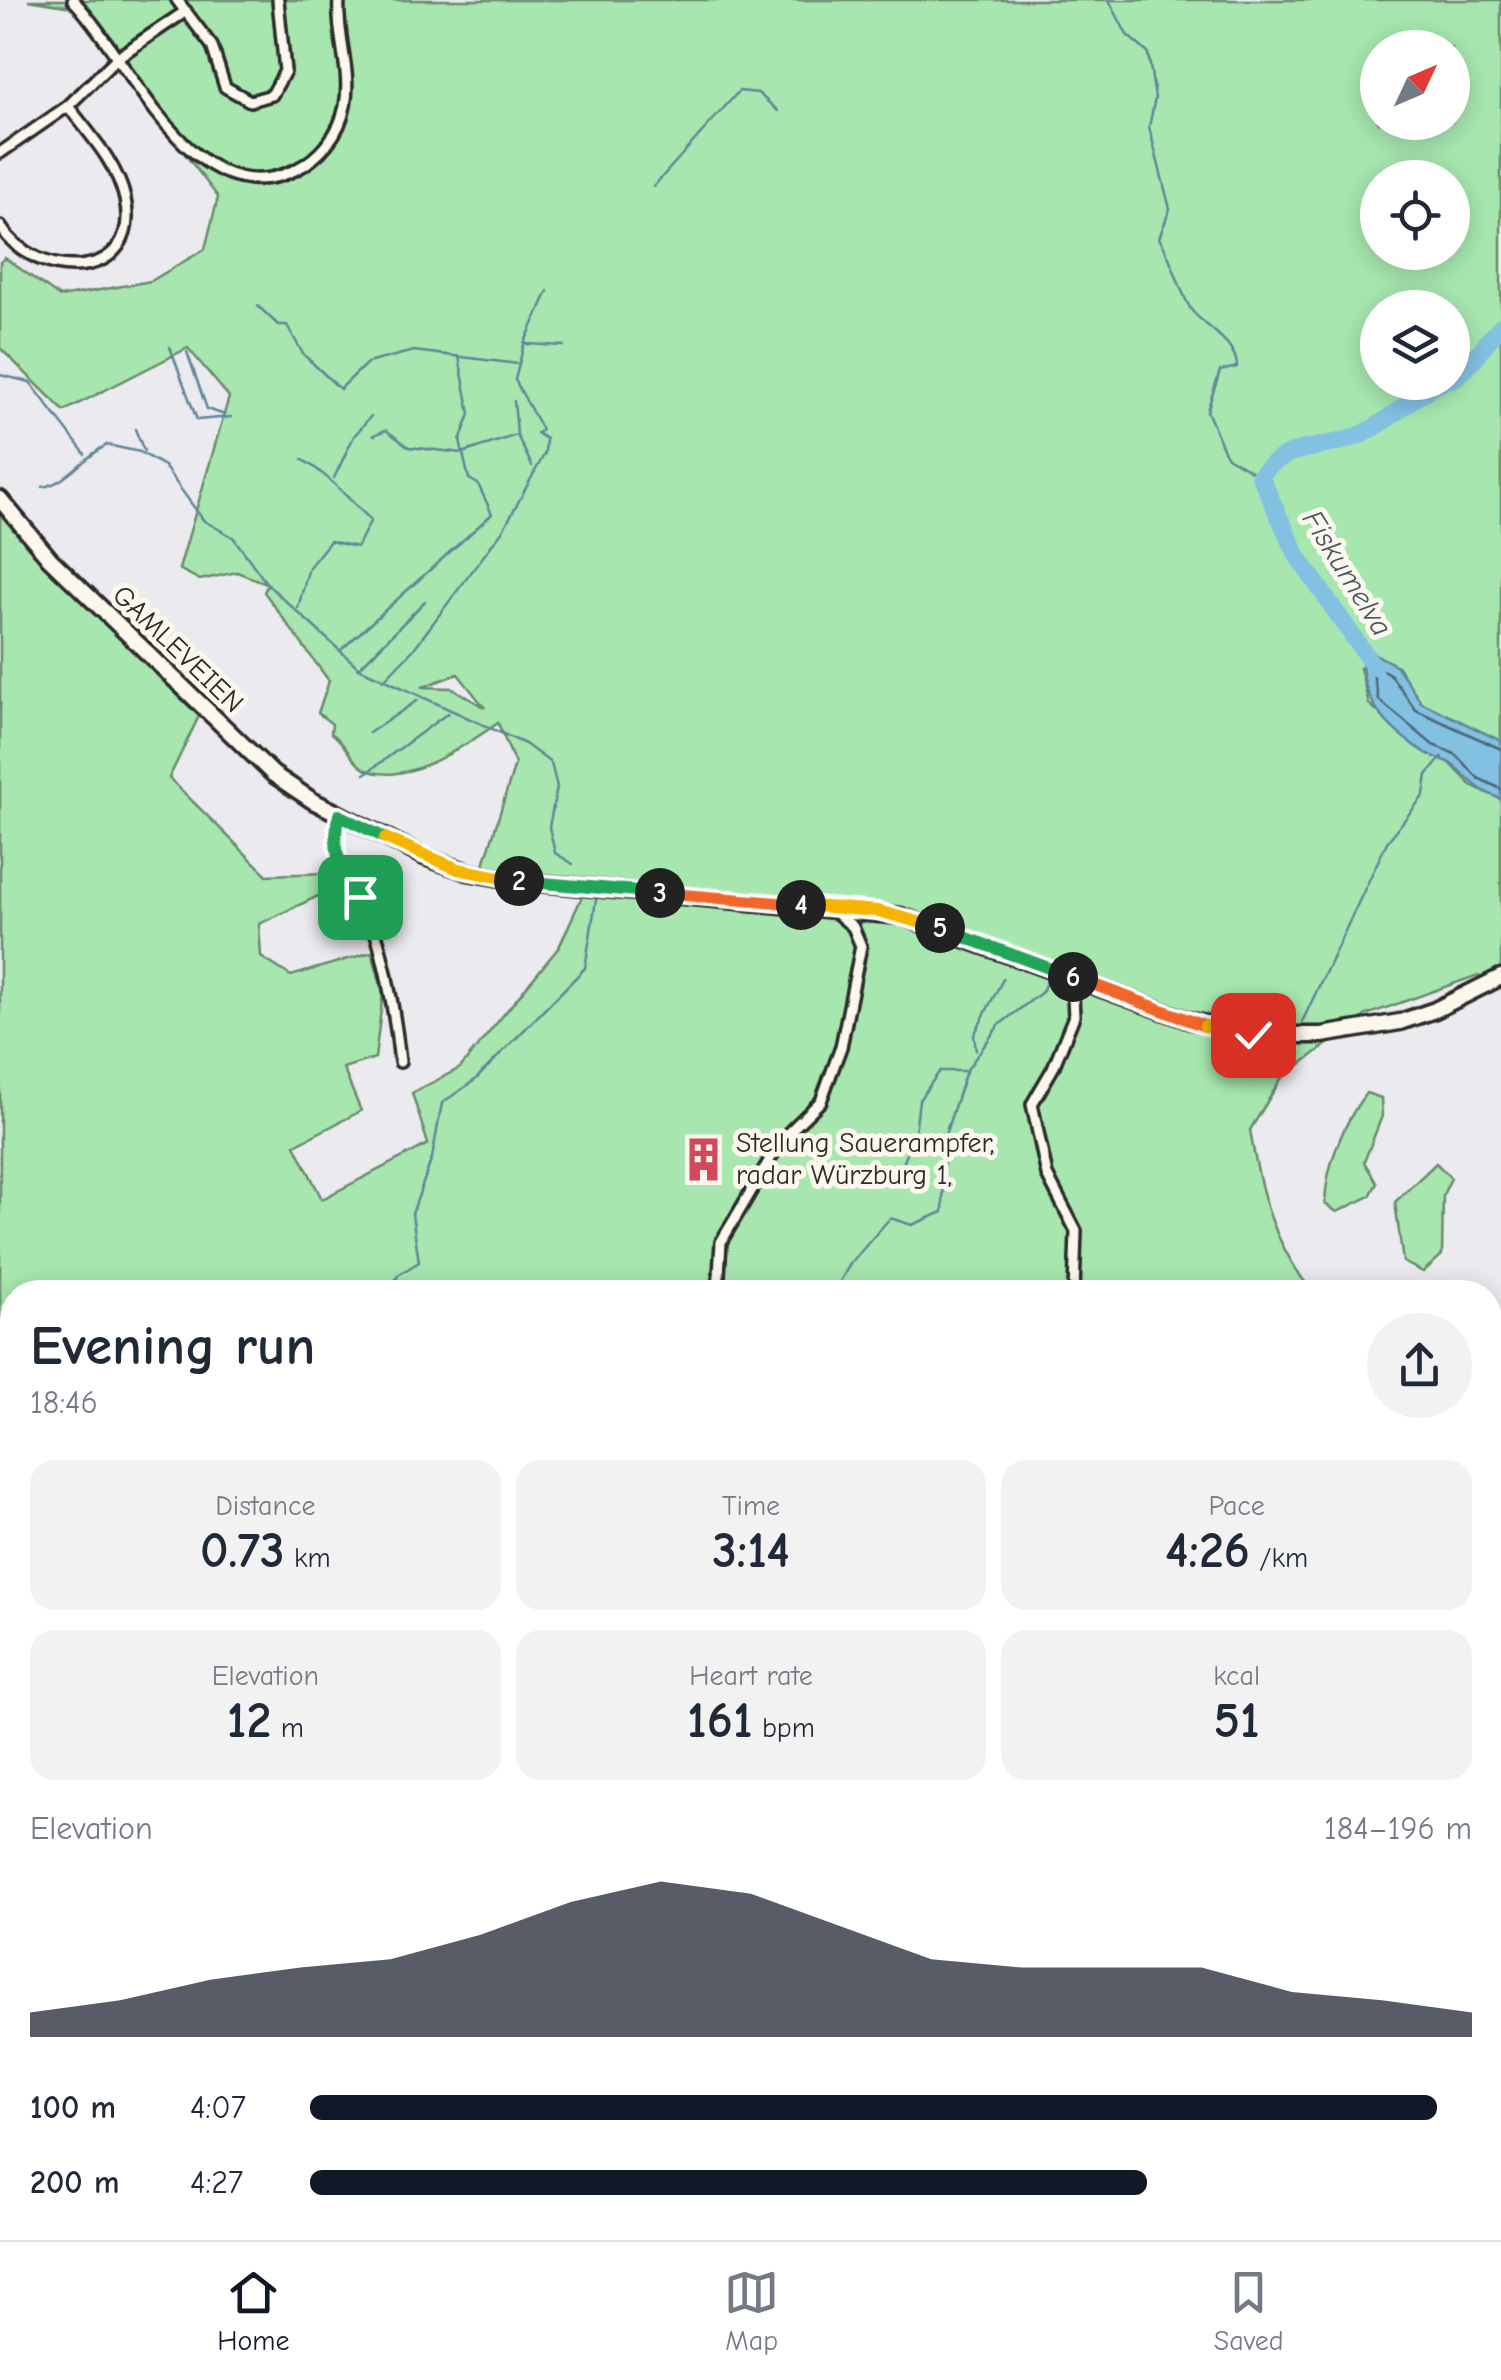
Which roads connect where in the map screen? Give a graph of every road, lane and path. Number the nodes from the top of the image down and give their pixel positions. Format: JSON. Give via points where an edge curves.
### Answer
{"nodes":[{"id":1,"x":74,"y":0,"type":"edge"},
{"id":2,"x":177,"y":0,"type":"edge"},
{"id":3,"x":278,"y":0,"type":"edge"},
{"id":4,"x":340,"y":0,"type":"edge"},
{"id":5,"x":186,"y":11,"type":"junction"},
{"id":6,"x":118,"y":56,"type":"junction"},
{"id":7,"x":68,"y":106,"type":"junction"},
{"id":8,"x":0,"y":153,"type":"edge"},
{"id":9,"x":0,"y":226,"type":"edge"},
{"id":10,"x":0,"y":499,"type":"edge"},
{"id":11,"x":339,"y":815,"type":"junction"},
{"id":12,"x":832,"y":908,"type":"junction"},
{"id":13,"x":1072,"y":977,"type":"junction"},
{"id":14,"x":1501,"y":978,"type":"edge"},
{"id":15,"x":400,"y":1062,"type":"dead end"},
{"id":16,"x":719,"y":1280,"type":"edge"},
{"id":17,"x":1074,"y":1280,"type":"edge"}],
"edges":[{"from":1,"to":6,"type":"street"},
{"from":2,"to":5,"type":"street"},
{"from":3,"to":5,"type":"street","via":[[284,76],[275,93],[257,101],[225,87],[212,46]]},
{"from":4,"to":6,"type":"street","via":[[347,89],[340,122],[314,158],[269,179],[232,176],[198,159]]},
{"from":5,"to":6,"type":"street"},
{"from":6,"to":7,"type":"street"},
{"from":7,"to":8,"type":"street"},
{"from":7,"to":9,"type":"street","via":[[124,192],[126,221],[117,244],[89,265],[60,268],[24,253]]},
{"from":10,"to":11,"type":"main road","name":"GAMLEVEIEN","via":[[50,559],[252,756]]},
{"from":11,"to":12,"type":"main road","name":"GAMLEVEIEN","via":[[438,862],[498,878]]},
{"from":11,"to":15,"type":"street","via":[[340,866],[371,918]]},
{"from":12,"to":13,"type":"main road","name":"GAMLEVEIEN","via":[[908,918]]},
{"from":12,"to":16,"type":"street","via":[[853,927],[860,946],[842,1047],[821,1101],[782,1138],[721,1242]]},
{"from":13,"to":14,"type":"main road","name":"GAMLEVEIEN","via":[[1211,1028],[1282,1037],[1400,1022]]},
{"from":13,"to":17,"type":"street","via":[[1075,1012],[1032,1104],[1047,1175],[1076,1232]]}]}
